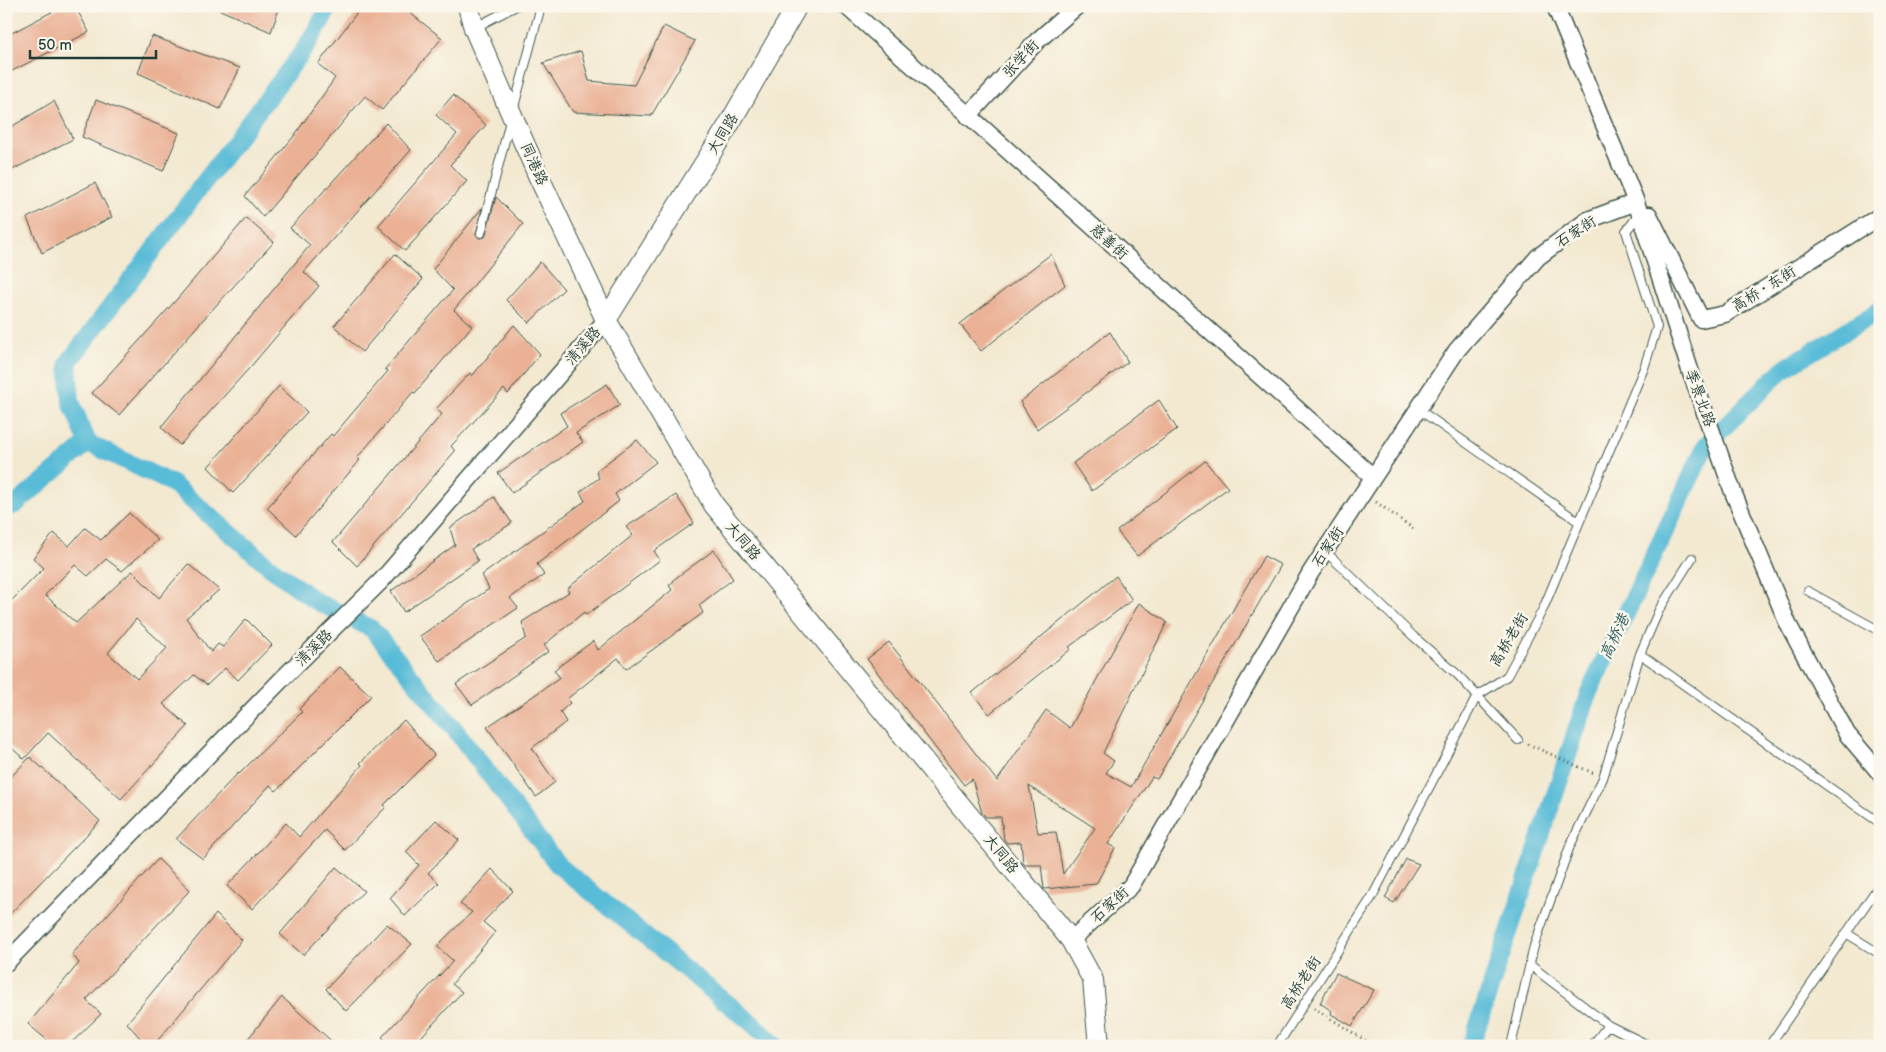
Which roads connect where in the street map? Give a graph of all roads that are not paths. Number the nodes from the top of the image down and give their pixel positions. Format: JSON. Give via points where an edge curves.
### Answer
{"nodes":[{"id":1,"x":468,"y":6,"type":"edge"},
{"id":2,"x":516,"y":6,"type":"edge"},
{"id":3,"x":541,"y":6,"type":"edge"},
{"id":4,"x":797,"y":6,"type":"edge"},
{"id":5,"x":846,"y":6,"type":"edge"},
{"id":6,"x":1077,"y":6,"type":"edge"},
{"id":7,"x":1555,"y":6,"type":"edge"},
{"id":8,"x":474,"y":28,"type":"junction"},
{"id":9,"x":512,"y":115,"type":"junction"},
{"id":10,"x":968,"y":116,"type":"junction"},
{"id":11,"x":1638,"y":208,"type":"junction"},
{"id":12,"x":1880,"y":216,"type":"edge"},
{"id":13,"x":481,"y":232,"type":"dead end"},
{"id":14,"x":606,"y":320,"type":"junction"},
{"id":15,"x":1418,"y":409,"type":"junction"},
{"id":16,"x":1373,"y":477,"type":"junction"},
{"id":17,"x":1579,"y":522,"type":"junction"},
{"id":18,"x":1325,"y":551,"type":"junction"},
{"id":19,"x":1692,"y":558,"type":"dead end"},
{"id":20,"x":1808,"y":591,"type":"dead end"},
{"id":21,"x":1880,"y":631,"type":"edge"},
{"id":22,"x":1640,"y":654,"type":"junction"},
{"id":23,"x":1477,"y":696,"type":"junction"},
{"id":24,"x":1518,"y":740,"type":"road end"},
{"id":25,"x":1880,"y":774,"type":"edge"},
{"id":26,"x":1880,"y":823,"type":"edge"},
{"id":27,"x":1880,"y":884,"type":"edge"},
{"id":28,"x":1846,"y":933,"type":"junction"},
{"id":29,"x":1071,"y":940,"type":"junction"},
{"id":30,"x":1880,"y":954,"type":"edge"},
{"id":31,"x":6,"y":963,"type":"edge"},
{"id":32,"x":1530,"y":965,"type":"junction"},
{"id":33,"x":1608,"y":1025,"type":"junction"},
{"id":34,"x":1099,"y":1046,"type":"edge"},
{"id":35,"x":1277,"y":1046,"type":"edge"},
{"id":36,"x":1511,"y":1046,"type":"edge"},
{"id":37,"x":1592,"y":1046,"type":"edge"},
{"id":38,"x":1650,"y":1046,"type":"edge"},
{"id":39,"x":1769,"y":1046,"type":"edge"}],
"edges":[{"from":1,"to":8,"type":"street","name":"同港路"},
{"from":2,"to":8,"type":"lane"},
{"from":3,"to":9,"type":"lane"},
{"from":4,"to":14,"type":"street","name":"大同路","via":[[728,126]]},
{"from":5,"to":10,"type":"street","name":"慈善街"},
{"from":6,"to":10,"type":"street","name":"张学街","via":[[1037,41]]},
{"from":7,"to":11,"type":"street","name":"季景北路"},
{"from":8,"to":9,"type":"street","name":"同港路"},
{"from":9,"to":13,"type":"lane"},
{"from":9,"to":14,"type":"street","name":"同港路"},
{"from":10,"to":16,"type":"street","name":"慈善街"},
{"from":11,"to":12,"type":"street","name":"高桥 • 东街","via":[[1650,215],[1701,319],[1725,314]]},
{"from":11,"to":15,"type":"street","name":"石家街","via":[[1588,220],[1538,257],[1457,350]]},
{"from":11,"to":17,"type":"lane","name":"高桥老街","via":[[1626,231],[1657,327],[1644,368]]},
{"from":11,"to":25,"type":"street","name":"季景北路","via":[[1733,492],[1788,624],[1847,734]]},
{"from":14,"to":29,"type":"street","name":"大同路","via":[[714,505]]},
{"from":14,"to":31,"type":"street","name":"清溪路","via":[[382,580]]},
{"from":15,"to":16,"type":"street","name":"石家街"},
{"from":15,"to":17,"type":"lane"},
{"from":16,"to":18,"type":"street","name":"石家街"},
{"from":17,"to":23,"type":"lane","name":"高桥老街","via":[[1543,609],[1507,676]]},
{"from":18,"to":23,"type":"lane"},
{"from":18,"to":29,"type":"street","name":"石家街","via":[[1131,886]]},
{"from":19,"to":22,"type":"lane","via":[[1659,610]]},
{"from":20,"to":21,"type":"lane"},
{"from":22,"to":26,"type":"lane"},
{"from":22,"to":32,"type":"lane","via":[[1603,778],[1570,846]]},
{"from":23,"to":24,"type":"lane"},
{"from":23,"to":35,"type":"lane","name":"高桥老街","via":[[1372,897]]},
{"from":27,"to":28,"type":"lane"},
{"from":28,"to":30,"type":"lane"},
{"from":28,"to":39,"type":"lane"},
{"from":29,"to":34,"type":"street","name":"大同路","via":[[1093,980]]},
{"from":32,"to":33,"type":"lane"},
{"from":32,"to":36,"type":"lane"},
{"from":33,"to":37,"type":"lane"},
{"from":33,"to":38,"type":"lane"}]}
